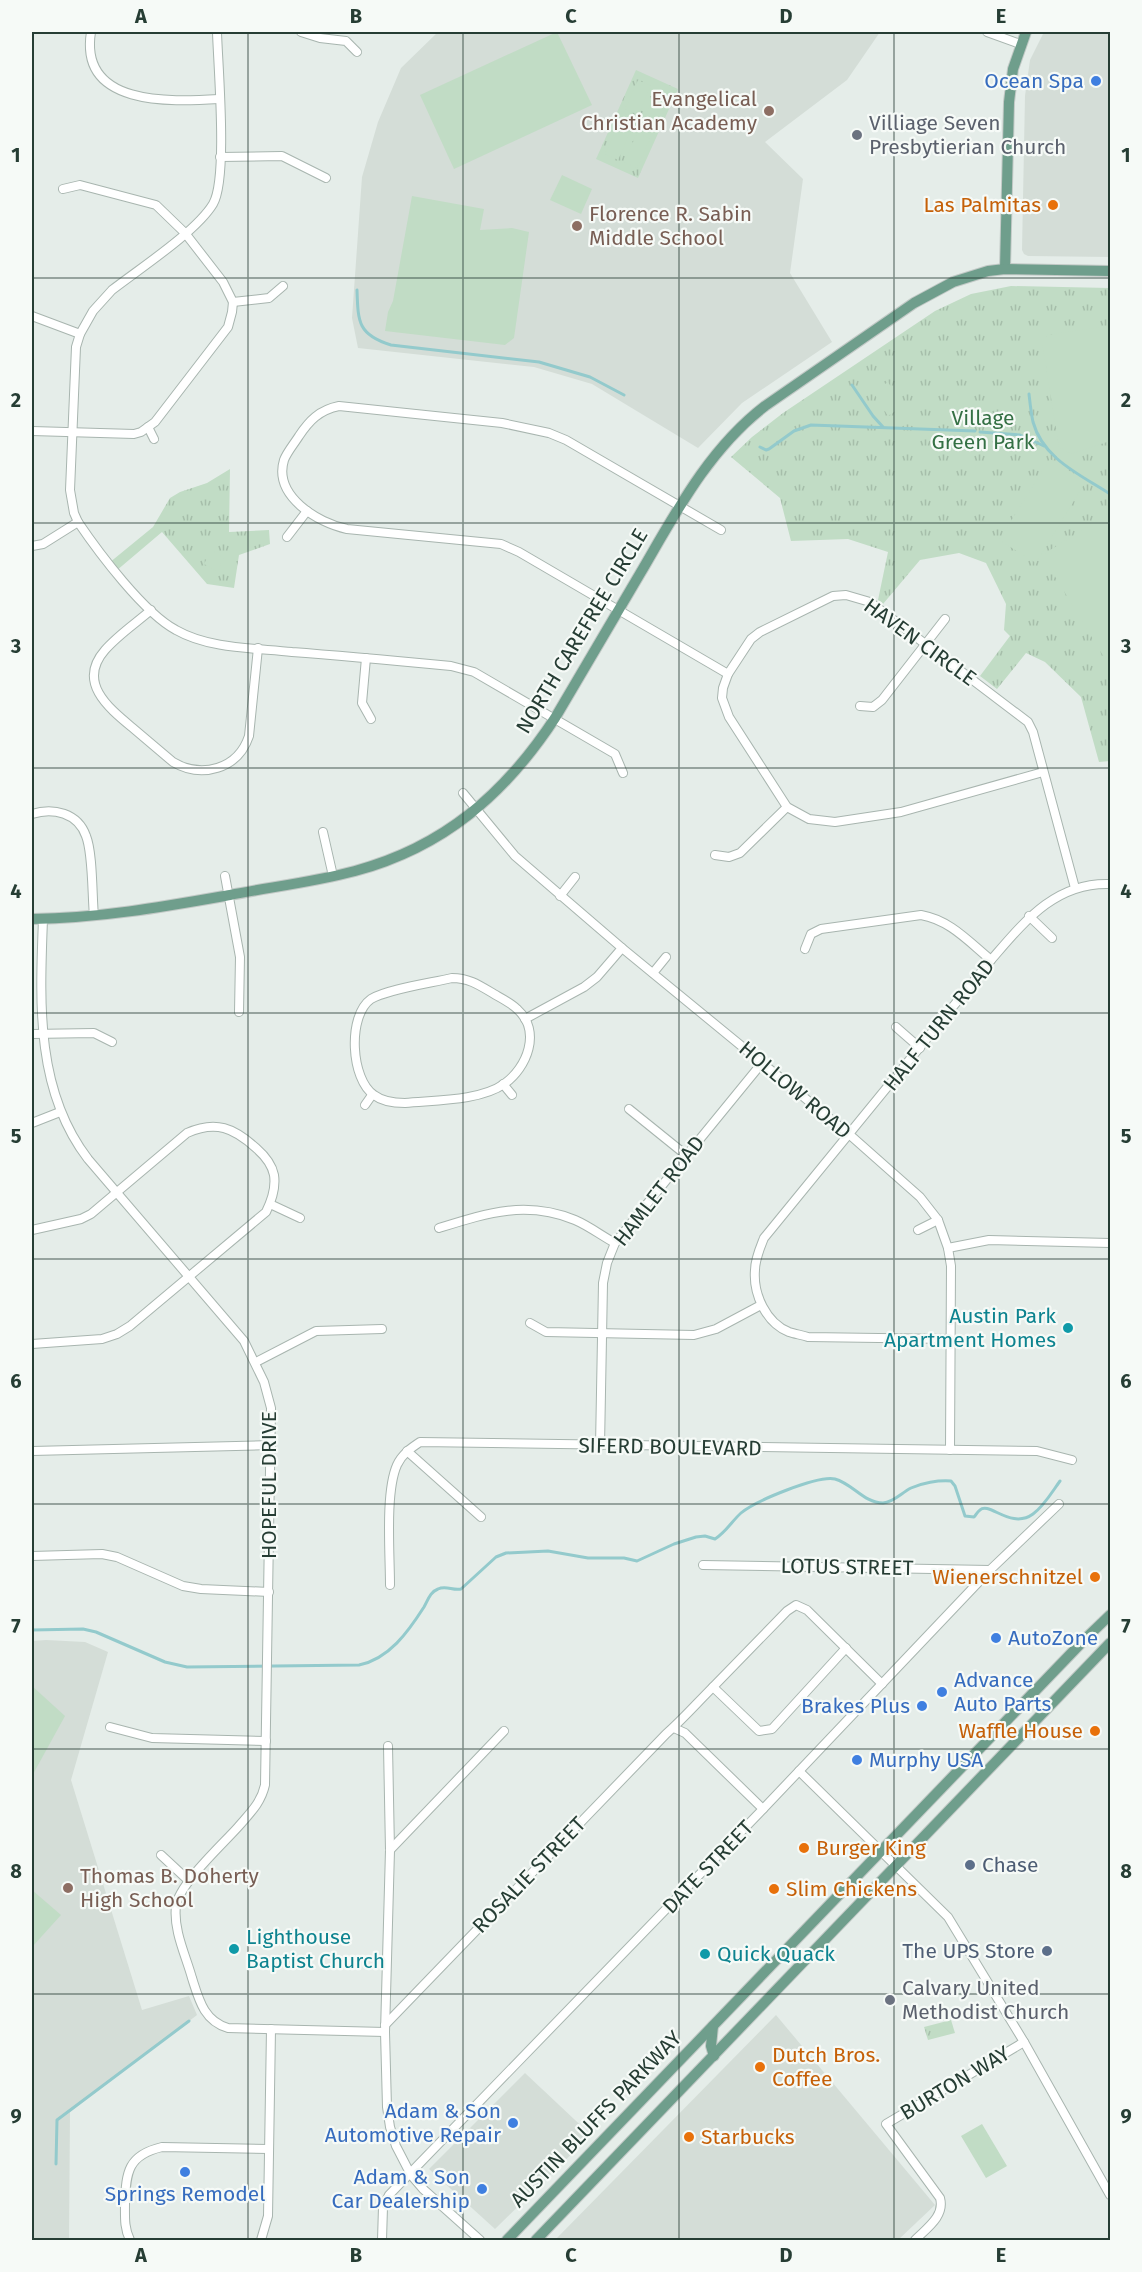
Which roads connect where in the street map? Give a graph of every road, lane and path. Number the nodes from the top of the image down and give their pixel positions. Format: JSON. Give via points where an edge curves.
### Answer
{"nodes":[{"id":1,"x":91,"y":32,"type":"edge"},
{"id":2,"x":216,"y":32,"type":"edge"},
{"id":3,"x":301,"y":32,"type":"edge"},
{"id":4,"x":987,"y":32,"type":"edge"},
{"id":5,"x":1026,"y":32,"type":"edge"},
{"id":6,"x":1020,"y":44,"type":"junction"},
{"id":7,"x":357,"y":52,"type":"dead end"},
{"id":8,"x":219,"y":99,"type":"junction"},
{"id":9,"x":220,"y":157,"type":"junction"},
{"id":10,"x":326,"y":178,"type":"dead end"},
{"id":11,"x":63,"y":189,"type":"dead end"},
{"id":12,"x":185,"y":233,"type":"junction"},
{"id":13,"x":1005,"y":269,"type":"junction"},
{"id":14,"x":1110,"y":271,"type":"edge"},
{"id":15,"x":283,"y":286,"type":"dead end"},
{"id":16,"x":233,"y":302,"type":"junction"},
{"id":17,"x":32,"y":316,"type":"edge"},
{"id":18,"x":80,"y":334,"type":"junction"},
{"id":19,"x":148,"y":427,"type":"junction"},
{"id":20,"x":32,"y":431,"type":"edge"},
{"id":21,"x":72,"y":432,"type":"junction"},
{"id":22,"x":154,"y":440,"type":"dead end"},
{"id":23,"x":679,"y":506,"type":"junction"},
{"id":24,"x":307,"y":511,"type":"junction"},
{"id":25,"x":78,"y":522,"type":"junction"},
{"id":26,"x":721,"y":530,"type":"dead end"},
{"id":27,"x":287,"y":537,"type":"dead end"},
{"id":28,"x":32,"y":546,"type":"edge"},
{"id":29,"x":151,"y":610,"type":"junction"},
{"id":30,"x":618,"y":611,"type":"junction"},
{"id":31,"x":945,"y":619,"type":"dead end"},
{"id":32,"x":925,"y":645,"type":"junction"},
{"id":33,"x":258,"y":648,"type":"junction"},
{"id":34,"x":366,"y":658,"type":"junction"},
{"id":35,"x":728,"y":674,"type":"junction"},
{"id":36,"x":860,"y":706,"type":"dead end"},
{"id":37,"x":555,"y":718,"type":"junction"},
{"id":38,"x":371,"y":719,"type":"dead end"},
{"id":39,"x":1043,"y":772,"type":"junction"},
{"id":40,"x":623,"y":773,"type":"dead end"},
{"id":41,"x":463,"y":793,"type":"dead end"},
{"id":42,"x":787,"y":807,"type":"junction"},
{"id":43,"x":477,"y":809,"type":"junction"},
{"id":44,"x":32,"y":814,"type":"edge"},
{"id":45,"x":323,"y":832,"type":"dead end"},
{"id":46,"x":715,"y":855,"type":"dead end"},
{"id":47,"x":225,"y":876,"type":"dead end"},
{"id":48,"x":333,"y":876,"type":"junction"},
{"id":49,"x":575,"y":877,"type":"dead end"},
{"id":50,"x":1110,"y":884,"type":"edge"},
{"id":51,"x":1075,"y":888,"type":"junction"},
{"id":52,"x":228,"y":895,"type":"junction"},
{"id":53,"x":560,"y":896,"type":"junction"},
{"id":54,"x":94,"y":916,"type":"junction"},
{"id":55,"x":1029,"y":916,"type":"junction"},
{"id":56,"x":37,"y":919,"type":"edge"},
{"id":57,"x":1052,"y":938,"type":"dead end"},
{"id":58,"x":622,"y":948,"type":"junction"},
{"id":59,"x":805,"y":949,"type":"dead end"},
{"id":60,"x":666,"y":957,"type":"dead end"},
{"id":61,"x":991,"y":960,"type":"junction"},
{"id":62,"x":653,"y":974,"type":"junction"},
{"id":63,"x":239,"y":1012,"type":"dead end"},
{"id":64,"x":525,"y":1019,"type":"junction"},
{"id":65,"x":896,"y":1027,"type":"dead end"},
{"id":66,"x":32,"y":1034,"type":"edge"},
{"id":67,"x":42,"y":1034,"type":"junction"},
{"id":68,"x":112,"y":1042,"type":"dead end"},
{"id":69,"x":920,"y":1048,"type":"junction"},
{"id":70,"x":762,"y":1063,"type":"junction"},
{"id":71,"x":503,"y":1084,"type":"junction"},
{"id":72,"x":372,"y":1095,"type":"junction"},
{"id":73,"x":512,"y":1095,"type":"dead end"},
{"id":74,"x":365,"y":1106,"type":"dead end"},
{"id":75,"x":629,"y":1109,"type":"dead end"},
{"id":76,"x":60,"y":1112,"type":"junction"},
{"id":77,"x":32,"y":1123,"type":"edge"},
{"id":78,"x":850,"y":1135,"type":"junction"},
{"id":79,"x":686,"y":1155,"type":"junction"},
{"id":80,"x":117,"y":1193,"type":"junction"},
{"id":81,"x":270,"y":1204,"type":"junction"},
{"id":82,"x":300,"y":1218,"type":"dead end"},
{"id":83,"x":938,"y":1220,"type":"junction"},
{"id":84,"x":439,"y":1228,"type":"dead end"},
{"id":85,"x":32,"y":1230,"type":"edge"},
{"id":86,"x":918,"y":1230,"type":"dead end"},
{"id":87,"x":615,"y":1243,"type":"junction"},
{"id":88,"x":1110,"y":1243,"type":"edge"},
{"id":89,"x":948,"y":1248,"type":"junction"},
{"id":90,"x":188,"y":1276,"type":"junction"},
{"id":91,"x":761,"y":1305,"type":"junction"},
{"id":92,"x":530,"y":1323,"type":"dead end"},
{"id":93,"x":382,"y":1329,"type":"dead end"},
{"id":94,"x":602,"y":1334,"type":"junction"},
{"id":95,"x":950,"y":1339,"type":"junction"},
{"id":96,"x":32,"y":1344,"type":"edge"},
{"id":97,"x":256,"y":1362,"type":"junction"},
{"id":98,"x":271,"y":1445,"type":"junction"},
{"id":99,"x":600,"y":1446,"type":"junction"},
{"id":100,"x":950,"y":1450,"type":"junction"},
{"id":101,"x":32,"y":1451,"type":"edge"},
{"id":102,"x":407,"y":1451,"type":"junction"},
{"id":103,"x":1072,"y":1460,"type":"dead end"},
{"id":104,"x":1059,"y":1504,"type":"dead end"},
{"id":105,"x":481,"y":1517,"type":"dead end"},
{"id":106,"x":32,"y":1556,"type":"edge"},
{"id":107,"x":703,"y":1565,"type":"dead end"},
{"id":108,"x":990,"y":1570,"type":"junction"},
{"id":109,"x":390,"y":1585,"type":"dead end"},
{"id":110,"x":269,"y":1592,"type":"junction"},
{"id":111,"x":1110,"y":1615,"type":"edge"},
{"id":112,"x":1110,"y":1643,"type":"edge"},
{"id":113,"x":846,"y":1648,"type":"junction"},
{"id":114,"x":882,"y":1684,"type":"junction"},
{"id":115,"x":713,"y":1687,"type":"junction"},
{"id":116,"x":1018,"y":1708,"type":"junction"},
{"id":117,"x":110,"y":1727,"type":"dead end"},
{"id":118,"x":674,"y":1728,"type":"junction"},
{"id":119,"x":504,"y":1731,"type":"dead end"},
{"id":120,"x":1019,"y":1736,"type":"junction"},
{"id":121,"x":266,"y":1741,"type":"junction"},
{"id":122,"x":388,"y":1746,"type":"dead end"},
{"id":123,"x":799,"y":1771,"type":"junction"},
{"id":124,"x":763,"y":1809,"type":"junction"},
{"id":125,"x":390,"y":1850,"type":"junction"},
{"id":126,"x":880,"y":1850,"type":"junction"},
{"id":127,"x":161,"y":1855,"type":"dead end"},
{"id":128,"x":895,"y":1865,"type":"junction"},
{"id":129,"x":189,"y":1881,"type":"junction"},
{"id":130,"x":713,"y":2025,"type":"junction"},
{"id":131,"x":386,"y":2028,"type":"junction"},
{"id":132,"x":271,"y":2029,"type":"junction"},
{"id":133,"x":1024,"y":2042,"type":"junction"},
{"id":134,"x":714,"y":2056,"type":"junction"},
{"id":135,"x":269,"y":2149,"type":"junction"},
{"id":136,"x":411,"y":2175,"type":"junction"},
{"id":137,"x":1110,"y":2195,"type":"edge"},
{"id":138,"x":130,"y":2241,"type":"edge"},
{"id":139,"x":261,"y":2241,"type":"edge"},
{"id":140,"x":382,"y":2241,"type":"edge"},
{"id":141,"x":480,"y":2241,"type":"edge"},
{"id":142,"x":507,"y":2241,"type":"edge"},
{"id":143,"x":536,"y":2241,"type":"edge"},
{"id":144,"x":915,"y":2241,"type":"edge"}],
"edges":[{"from":1,"to":8,"type":"street","via":[[91,58],[96,72],[115,88],[161,100]]},
{"from":2,"to":8,"type":"street"},
{"from":3,"to":7,"type":"street","via":[[346,41]]},
{"from":4,"to":6,"type":"street"},
{"from":5,"to":6,"type":"main road"},
{"from":6,"to":13,"type":"main road","via":[[1009,102]]},
{"from":8,"to":9,"type":"street"},
{"from":9,"to":10,"type":"street","via":[[282,156]]},
{"from":9,"to":12,"type":"street","via":[[216,198]]},
{"from":11,"to":12,"type":"street","via":[[80,185],[147,201],[164,210]]},
{"from":12,"to":16,"type":"street","via":[[223,282]]},
{"from":12,"to":18,"type":"street","via":[[112,290],[93,311]]},
{"from":13,"to":14,"type":"main road","name":"NORTH CAREFREE CIRCLE"},
{"from":13,"to":23,"type":"main road","name":"NORTH CAREFREE CIRCLE","via":[[965,278],[931,293],[765,406],[724,442]]},
{"from":15,"to":16,"type":"street","via":[[269,298]]},
{"from":16,"to":19,"type":"street","via":[[228,327]]},
{"from":17,"to":18,"type":"street"},
{"from":18,"to":21,"type":"street","via":[[74,361]]},
{"from":19,"to":21,"type":"street","via":[[134,434]]},
{"from":19,"to":22,"type":"street"},
{"from":20,"to":21,"type":"street"},
{"from":21,"to":25,"type":"street","via":[[70,490]]},
{"from":23,"to":24,"type":"street","via":[[566,440],[535,429],[339,406],[315,417],[286,454],[286,488]]},
{"from":23,"to":26,"type":"street"},
{"from":23,"to":30,"type":"main road","name":"NORTH CAREFREE CIRCLE"},
{"from":24,"to":27,"type":"street"},
{"from":24,"to":30,"type":"street","via":[[347,529],[501,544]]},
{"from":25,"to":28,"type":"street","via":[[43,544]]},
{"from":25,"to":29,"type":"street"},
{"from":29,"to":33,"type":"street","via":[[194,639]]},
{"from":29,"to":33,"type":"street","via":[[106,648],[96,663],[95,681],[100,696],[112,710],[183,768],[203,771],[222,767],[246,746]]},
{"from":30,"to":35,"type":"street"},
{"from":30,"to":37,"type":"main road","name":"NORTH CAREFREE CIRCLE"},
{"from":31,"to":32,"type":"street"},
{"from":32,"to":35,"type":"street","name":"HAVEN CIRCLE","via":[[870,602],[846,595],[833,596],[760,632],[745,646]]},
{"from":32,"to":36,"type":"street","via":[[882,700],[873,707]]},
{"from":32,"to":39,"type":"street","name":"HAVEN CIRCLE","via":[[1028,722]]},
{"from":33,"to":34,"type":"street"},
{"from":34,"to":37,"type":"street","via":[[452,666],[474,672]]},
{"from":34,"to":38,"type":"street","via":[[362,703]]},
{"from":35,"to":42,"type":"street","name":"HAVEN CIRCLE","via":[[722,698],[729,717]]},
{"from":37,"to":40,"type":"street","via":[[615,754]]},
{"from":37,"to":43,"type":"main road","name":"NORTH CAREFREE CIRCLE","via":[[520,766]]},
{"from":39,"to":42,"type":"street","via":[[901,812],[835,822],[809,819]]},
{"from":39,"to":51,"type":"street","name":"HAVEN CIRCLE"},
{"from":41,"to":43,"type":"street","name":"HOLLOW ROAD"},
{"from":42,"to":46,"type":"street","via":[[740,854]]},
{"from":43,"to":48,"type":"main road","name":"NORTH CAREFREE CIRCLE","via":[[398,857]]},
{"from":43,"to":53,"type":"street","name":"HOLLOW ROAD","via":[[515,856]]},
{"from":44,"to":54,"type":"street","via":[[58,811],[82,828],[88,845]]},
{"from":45,"to":48,"type":"street"},
{"from":47,"to":52,"type":"street"},
{"from":48,"to":52,"type":"main road","name":"NORTH CAREFREE CIRCLE"},
{"from":49,"to":53,"type":"street"},
{"from":50,"to":51,"type":"street","name":"HALF TURN ROAD"},
{"from":51,"to":55,"type":"street","name":"HALF TURN ROAD","via":[[1049,900]]},
{"from":52,"to":54,"type":"main road","name":"NORTH CAREFREE CIRCLE"},
{"from":52,"to":63,"type":"street","via":[[240,957]]},
{"from":53,"to":58,"type":"street","name":"HOLLOW ROAD"},
{"from":54,"to":56,"type":"main road","name":"NORTH CAREFREE CIRCLE"},
{"from":55,"to":57,"type":"street"},
{"from":55,"to":61,"type":"street","name":"HALF TURN ROAD"},
{"from":56,"to":67,"type":"street","name":"HOPEFUL DRIVE"},
{"from":58,"to":62,"type":"street","name":"HOLLOW ROAD"},
{"from":58,"to":64,"type":"street","via":[[584,987]]},
{"from":59,"to":61,"type":"street","via":[[811,934],[821,929],[921,915],[948,924]]},
{"from":60,"to":62,"type":"street"},
{"from":61,"to":69,"type":"street","name":"HALF TURN ROAD"},
{"from":62,"to":70,"type":"street","name":"HOLLOW ROAD"},
{"from":64,"to":71,"type":"street","via":[[531,1044],[525,1059]]},
{"from":64,"to":72,"type":"street","via":[[518,1009],[464,978],[370,1000],[355,1028],[358,1070]]},
{"from":65,"to":69,"type":"street"},
{"from":66,"to":67,"type":"street"},
{"from":67,"to":68,"type":"street","via":[[94,1033]]},
{"from":67,"to":76,"type":"street","name":"HOPEFUL DRIVE"},
{"from":69,"to":78,"type":"street","name":"HALF TURN ROAD"},
{"from":70,"to":78,"type":"street","name":"HOLLOW ROAD"},
{"from":70,"to":79,"type":"street","name":"HAMLET ROAD"},
{"from":71,"to":72,"type":"street","via":[[479,1095],[405,1103]]},
{"from":71,"to":73,"type":"street"},
{"from":72,"to":74,"type":"street"},
{"from":75,"to":79,"type":"street"},
{"from":76,"to":77,"type":"street"},
{"from":76,"to":80,"type":"street","name":"HOPEFUL DRIVE","via":[[76,1144]]},
{"from":78,"to":83,"type":"street","name":"HOLLOW ROAD","via":[[920,1197]]},
{"from":78,"to":91,"type":"street","name":"HALF TURN ROAD","via":[[764,1238],[754,1270]]},
{"from":79,"to":87,"type":"street","name":"HAMLET ROAD"},
{"from":80,"to":81,"type":"street","via":[[187,1132],[220,1127],[240,1134],[259,1150],[274,1172]]},
{"from":80,"to":85,"type":"street","via":[[81,1219]]},
{"from":80,"to":90,"type":"street","name":"HOPEFUL DRIVE"},
{"from":81,"to":82,"type":"street"},
{"from":81,"to":90,"type":"street","via":[[266,1212]]},
{"from":83,"to":86,"type":"street"},
{"from":83,"to":89,"type":"street","name":"HOLLOW ROAD"},
{"from":84,"to":87,"type":"street","via":[[490,1212],[533,1210],[577,1221]]},
{"from":87,"to":94,"type":"street","name":"HAMLET ROAD","via":[[603,1283]]},
{"from":88,"to":89,"type":"street","via":[[989,1240]]},
{"from":89,"to":95,"type":"street","name":"HOLLOW ROAD"},
{"from":90,"to":96,"type":"street","via":[[117,1334],[102,1340]]},
{"from":90,"to":97,"type":"street","name":"HOPEFUL DRIVE","via":[[244,1341]]},
{"from":91,"to":94,"type":"street","via":[[716,1329],[693,1335]]},
{"from":91,"to":95,"type":"street","via":[[775,1323],[808,1337]]},
{"from":92,"to":94,"type":"street","via":[[546,1332]]},
{"from":93,"to":97,"type":"street","via":[[316,1331]]},
{"from":94,"to":99,"type":"street","name":"HAMLET ROAD"},
{"from":95,"to":100,"type":"street","name":"HOLLOW ROAD"},
{"from":97,"to":98,"type":"street","name":"HOPEFUL DRIVE","via":[[269,1395]]},
{"from":98,"to":101,"type":"street"},
{"from":98,"to":110,"type":"street","name":"HOPEFUL DRIVE"},
{"from":99,"to":100,"type":"street","name":"SIFERD BOULEVARD"},
{"from":99,"to":102,"type":"street","name":"SIFERD BOULEVARD","via":[[420,1442]]},
{"from":100,"to":103,"type":"street","name":"SIFERD BOULEVARD","via":[[1037,1451]]},
{"from":102,"to":105,"type":"street"},
{"from":102,"to":109,"type":"street","via":[[397,1465],[391,1491]]},
{"from":104,"to":108,"type":"street","name":"DATE STREET"},
{"from":106,"to":110,"type":"street","via":[[102,1554],[183,1586]]},
{"from":107,"to":108,"type":"street","name":"LOTUS STREET"},
{"from":108,"to":114,"type":"street","name":"DATE STREET"},
{"from":110,"to":121,"type":"street","name":"HOPEFUL DRIVE"},
{"from":111,"to":116,"type":"main road","name":"AUSTIN BLUFFS PARKWAY"},
{"from":112,"to":120,"type":"main road","name":"AUSTIN BLUFFS PARKWAY"},
{"from":113,"to":114,"type":"street"},
{"from":113,"to":115,"type":"street","name":"ROSALIE STREET","via":[[807,1610],[796,1605]]},
{"from":113,"to":115,"type":"street","via":[[772,1729],[759,1731]]},
{"from":114,"to":123,"type":"street","name":"DATE STREET"},
{"from":115,"to":118,"type":"street","name":"ROSALIE STREET"},
{"from":116,"to":120,"type":"main road"},
{"from":116,"to":126,"type":"main road","name":"AUSTIN BLUFFS PARKWAY"},
{"from":117,"to":121,"type":"street","via":[[152,1738]]},
{"from":118,"to":124,"type":"street","via":[[685,1733]]},
{"from":118,"to":131,"type":"street","name":"ROSALIE STREET"},
{"from":119,"to":125,"type":"street"},
{"from":120,"to":128,"type":"main road","name":"AUSTIN BLUFFS PARKWAY"},
{"from":121,"to":129,"type":"street","name":"HOPEFUL DRIVE","via":[[265,1785],[258,1805]]},
{"from":122,"to":125,"type":"street"},
{"from":123,"to":124,"type":"street","name":"DATE STREET"},
{"from":123,"to":126,"type":"street"},
{"from":124,"to":136,"type":"street","name":"DATE STREET"},
{"from":125,"to":131,"type":"street"},
{"from":126,"to":128,"type":"street"},
{"from":126,"to":130,"type":"main road","name":"AUSTIN BLUFFS PARKWAY"},
{"from":127,"to":129,"type":"street"},
{"from":128,"to":133,"type":"street","via":[[948,1917]]},
{"from":128,"to":134,"type":"main road","name":"AUSTIN BLUFFS PARKWAY"},
{"from":129,"to":132,"type":"street","name":"HOPEFUL DRIVE","via":[[179,1896],[176,1916],[200,2003],[219,2025]]},
{"from":130,"to":134,"type":"main road","name":"AUSTIN BLUFFS PARKWAY"},
{"from":130,"to":142,"type":"main road","name":"AUSTIN BLUFFS PARKWAY"},
{"from":131,"to":132,"type":"street","name":"HOPEFUL DRIVE"},
{"from":131,"to":136,"type":"street","via":[[390,2127]]},
{"from":132,"to":135,"type":"street"},
{"from":133,"to":137,"type":"street"},
{"from":133,"to":144,"type":"street","name":"BURTON WAY","via":[[886,2124],[942,2205],[939,2216]]},
{"from":134,"to":143,"type":"main road","name":"AUSTIN BLUFFS PARKWAY"},
{"from":135,"to":138,"type":"street","via":[[162,2147],[138,2156],[125,2176],[124,2222]]},
{"from":135,"to":139,"type":"street","via":[[268,2216]]},
{"from":136,"to":140,"type":"street","name":"DATE STREET","via":[[383,2206]]},
{"from":136,"to":141,"type":"street"}]}
